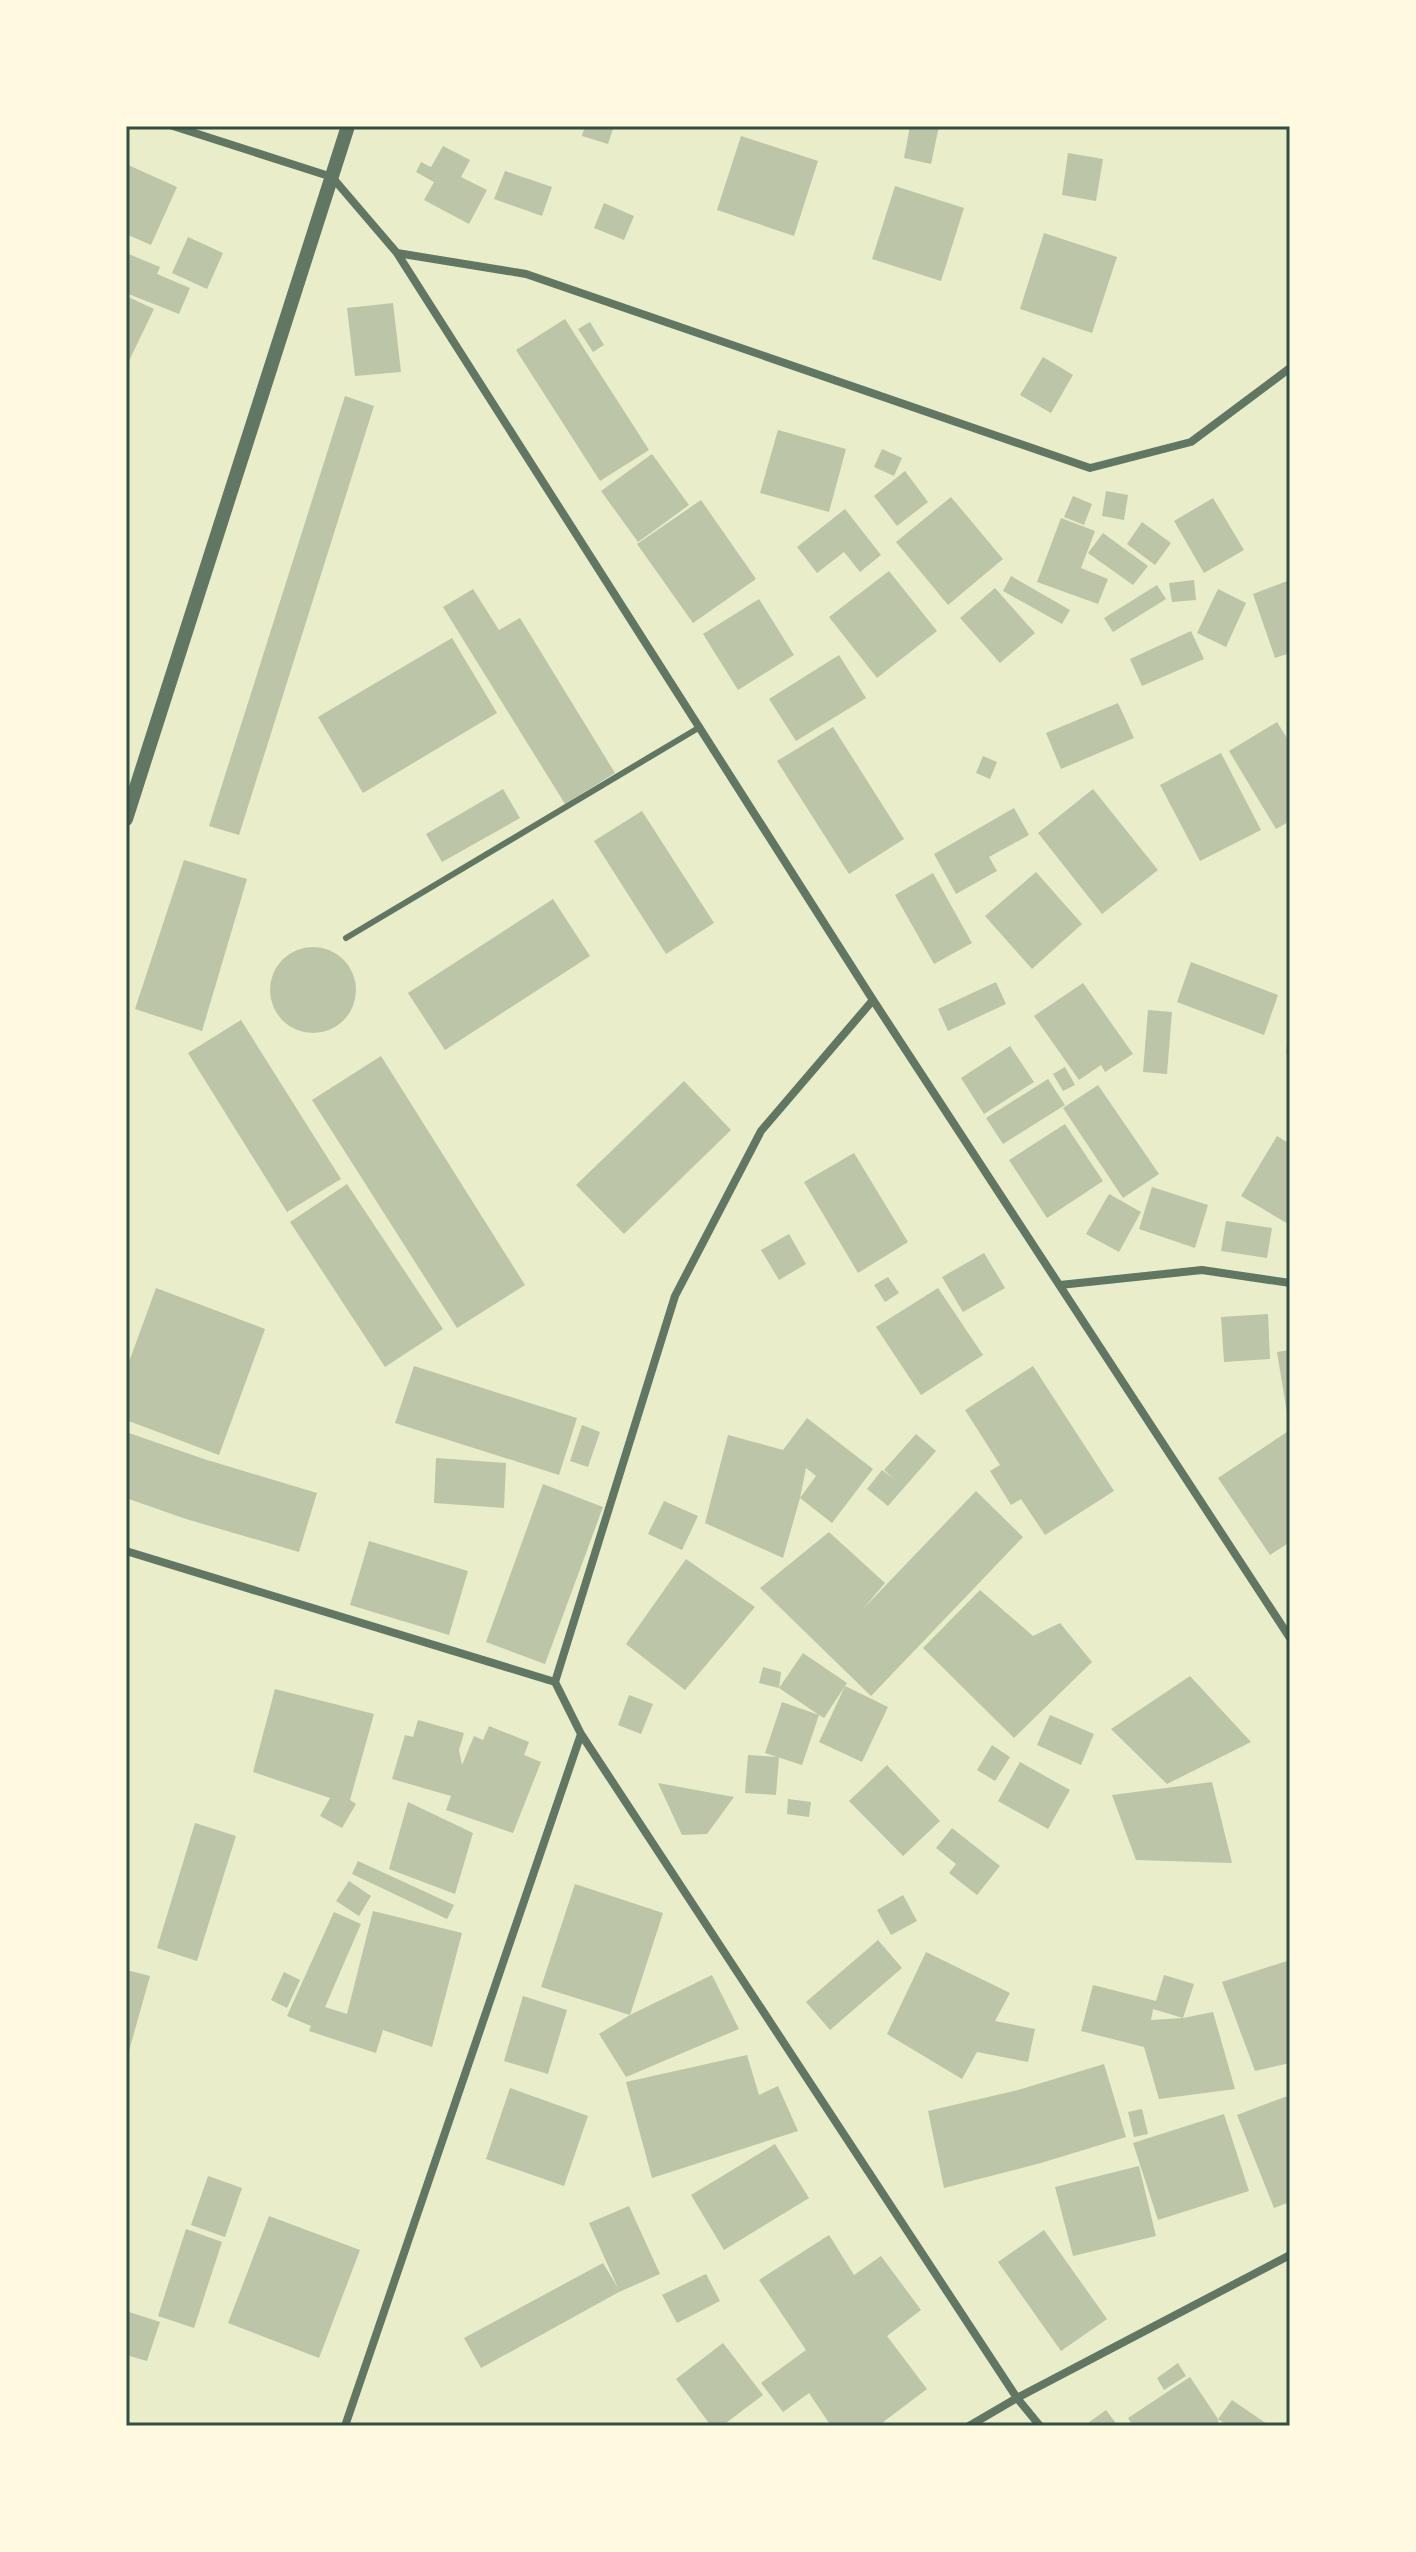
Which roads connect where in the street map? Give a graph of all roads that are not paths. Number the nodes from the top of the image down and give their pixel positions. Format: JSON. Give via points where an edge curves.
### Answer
{"nodes":[{"id":1,"x":173,"y":126,"type":"edge"},
{"id":2,"x":348,"y":126,"type":"edge"},
{"id":3,"x":332,"y":177,"type":"junction"},
{"id":4,"x":397,"y":253,"type":"junction"},
{"id":5,"x":1290,"y":368,"type":"edge"},
{"id":6,"x":700,"y":727,"type":"junction"},
{"id":7,"x":126,"y":819,"type":"edge"},
{"id":8,"x":346,"y":938,"type":"dead end"},
{"id":9,"x":873,"y":1000,"type":"junction"},
{"id":10,"x":1290,"y":1283,"type":"edge"},
{"id":11,"x":1060,"y":1285,"type":"junction"},
{"id":12,"x":126,"y":1551,"type":"edge"},
{"id":13,"x":1290,"y":1638,"type":"edge"},
{"id":14,"x":555,"y":1682,"type":"junction"},
{"id":15,"x":581,"y":1734,"type":"junction"},
{"id":16,"x":1290,"y":2255,"type":"edge"},
{"id":17,"x":1017,"y":2398,"type":"junction"},
{"id":18,"x":345,"y":2426,"type":"edge"},
{"id":19,"x":969,"y":2426,"type":"edge"},
{"id":20,"x":1040,"y":2426,"type":"edge"}],
"edges":[{"from":1,"to":3,"type":"street"},
{"from":2,"to":3,"type":"street"},
{"from":3,"to":4,"type":"street"},
{"from":3,"to":7,"type":"street"},
{"from":4,"to":5,"type":"street","via":[[526,274],[1090,468],[1191,442]]},
{"from":4,"to":6,"type":"street"},
{"from":6,"to":8,"type":"lane"},
{"from":6,"to":9,"type":"street"},
{"from":9,"to":11,"type":"street"},
{"from":9,"to":14,"type":"street","via":[[761,1131],[675,1296]]},
{"from":10,"to":11,"type":"street","via":[[1202,1270]]},
{"from":11,"to":13,"type":"street"},
{"from":12,"to":14,"type":"street"},
{"from":14,"to":15,"type":"street"},
{"from":15,"to":17,"type":"street"},
{"from":15,"to":18,"type":"street"},
{"from":16,"to":17,"type":"street"},
{"from":17,"to":19,"type":"street"},
{"from":17,"to":20,"type":"street"}]}
